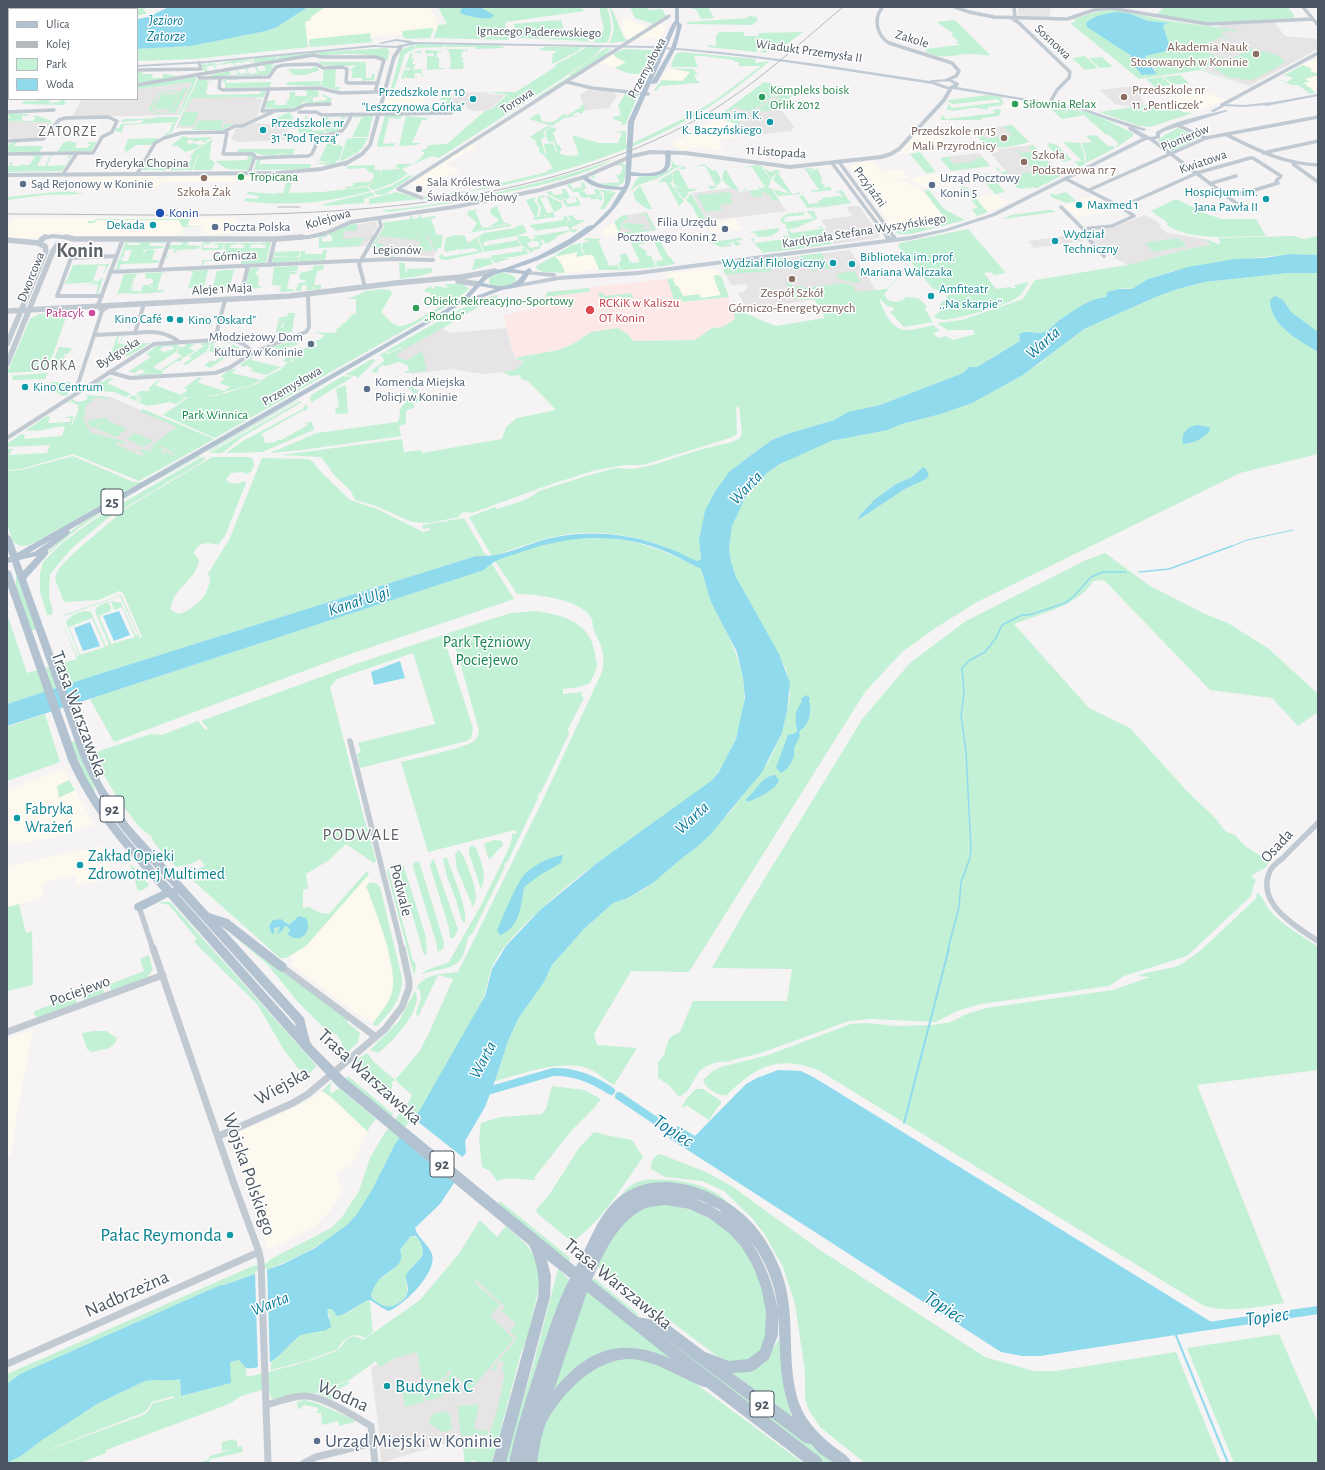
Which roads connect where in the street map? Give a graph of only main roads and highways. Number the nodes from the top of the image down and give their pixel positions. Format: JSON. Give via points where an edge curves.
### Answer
{"nodes":[{"id":1,"x":677,"y":7,"type":"edge"},
{"id":2,"x":677,"y":22,"type":"junction"},
{"id":3,"x":402,"y":44,"type":"junction"},
{"id":4,"x":389,"y":45,"type":"junction"},
{"id":5,"x":665,"y":46,"type":"junction"},
{"id":6,"x":673,"y":47,"type":"junction"},
{"id":7,"x":138,"y":65,"type":"edge"},
{"id":8,"x":138,"y":65,"type":"edge"},
{"id":9,"x":940,"y":84,"type":"junction"},
{"id":10,"x":954,"y":86,"type":"junction"},
{"id":11,"x":646,"y":93,"type":"junction"},
{"id":12,"x":1318,"y":95,"type":"edge"},
{"id":13,"x":1221,"y":106,"type":"junction"},
{"id":14,"x":1234,"y":108,"type":"junction"},
{"id":15,"x":1226,"y":111,"type":"junction"},
{"id":16,"x":1109,"y":118,"type":"junction"},
{"id":17,"x":1144,"y":130,"type":"junction"},
{"id":18,"x":1139,"y":134,"type":"junction"},
{"id":19,"x":1153,"y":135,"type":"junction"},
{"id":20,"x":1126,"y":148,"type":"junction"},
{"id":21,"x":668,"y":152,"type":"road end"},
{"id":22,"x":630,"y":174,"type":"junction"},
{"id":23,"x":584,"y":177,"type":"road end"},
{"id":24,"x":625,"y":190,"type":"junction"},
{"id":25,"x":551,"y":252,"type":"junction"},
{"id":26,"x":498,"y":272,"type":"junction"},
{"id":27,"x":526,"y":273,"type":"junction"},
{"id":28,"x":589,"y":276,"type":"junction"},
{"id":29,"x":478,"y":284,"type":"junction"},
{"id":30,"x":494,"y":287,"type":"junction"},
{"id":31,"x":508,"y":287,"type":"junction"},
{"id":32,"x":448,"y":310,"type":"junction"},
{"id":33,"x":70,"y":527,"type":"junction"},
{"id":34,"x":8,"y":541,"type":"edge"},
{"id":35,"x":34,"y":545,"type":"junction"},
{"id":36,"x":51,"y":545,"type":"junction"},
{"id":37,"x":11,"y":559,"type":"edge"},
{"id":38,"x":7,"y":572,"type":"edge"},
{"id":39,"x":22,"y":578,"type":"junction"},
{"id":40,"x":169,"y":892,"type":"junction"},
{"id":41,"x":184,"y":893,"type":"junction"},
{"id":42,"x":139,"y":907,"type":"road end"},
{"id":43,"x":205,"y":916,"type":"junction"},
{"id":44,"x":282,"y":967,"type":"road end"},
{"id":45,"x":305,"y":1045,"type":"junction"},
{"id":46,"x":532,"y":1239,"type":"junction"},
{"id":47,"x":635,"y":1323,"type":"junction"},
{"id":48,"x":698,"y":1356,"type":"junction"},
{"id":49,"x":712,"y":1385,"type":"junction"},
{"id":50,"x":542,"y":1418,"type":"junction"},
{"id":51,"x":828,"y":1451,"type":"junction"},
{"id":52,"x":500,"y":1463,"type":"edge"},
{"id":53,"x":516,"y":1463,"type":"edge"},
{"id":54,"x":530,"y":1463,"type":"edge"},
{"id":55,"x":816,"y":1463,"type":"edge"},
{"id":56,"x":845,"y":1463,"type":"edge"}],
"edges":[{"from":1,"to":2,"type":"main road","name":"Przemysłowa","number":"25"},
{"from":2,"to":5,"type":"main road","name":"Przemysłowa","number":"25"},
{"from":2,"to":6,"type":"main road","name":"Przemysłowa","number":"25","via":[[680,25]]},
{"from":3,"to":4,"type":"main road"},
{"from":3,"to":4,"type":"main road","via":[[398,40]]},
{"from":3,"to":5,"type":"main road","name":"Ignacego Paderewskiego"},
{"from":4,"to":7,"type":"main road","via":[[199,63]]},
{"from":4,"to":8,"type":"main road"},
{"from":5,"to":6,"type":"main road","name":"Ignacego Paderewskiego"},
{"from":5,"to":11,"type":"main road","name":"Przemysłowa","number":"25"},
{"from":6,"to":9,"type":"main road","name":"Wiadukt Przemysła II","via":[[802,61]]},
{"from":6,"to":11,"type":"main road","name":"Przemysłowa","number":"25"},
{"from":9,"to":10,"type":"main road","name":"Wiadukt Przemysła II"},
{"from":9,"to":10,"type":"main road","via":[[947,80]]},
{"from":10,"to":16,"type":"main road","via":[[1088,111]]},
{"from":11,"to":22,"type":"main road","name":"Przemysłowa","number":"25","via":[[631,125]]},
{"from":12,"to":14,"type":"main road"},
{"from":13,"to":14,"type":"main road"},
{"from":13,"to":15,"type":"main road","via":[[1221,110]]},
{"from":13,"to":19,"type":"main road","name":"Kardynała Stefana Wyszyńskiego"},
{"from":14,"to":15,"type":"main road","name":"Kardynała Stefana Wyszyńskiego"},
{"from":15,"to":19,"type":"main road","name":"Kardynała Stefana Wyszyńskiego","via":[[1177,125]]},
{"from":16,"to":17,"type":"main road"},
{"from":16,"to":18,"type":"main road"},
{"from":17,"to":18,"type":"main road","name":"Kardynała Stefana Wyszyńskiego"},
{"from":17,"to":19,"type":"main road"},
{"from":18,"to":19,"type":"main road"},
{"from":18,"to":20,"type":"main road","name":"Kardynała Stefana Wyszyńskiego"},
{"from":19,"to":20,"type":"main road","name":"Kardynała Stefana Wyszyńskiego"},
{"from":20,"to":28,"type":"main road","name":"Kardynała Stefana Wyszyńskiego","via":[[980,220],[946,230],[892,240],[650,272]]},
{"from":21,"to":22,"type":"main road","via":[[668,166],[665,170],[654,174]]},
{"from":22,"to":24,"type":"main road","name":"Przemysłowa","number":"25"},
{"from":23,"to":24,"type":"main road","via":[[597,187]]},
{"from":24,"to":25,"type":"main road","name":"Przemysłowa","number":"25","via":[[595,226]]},
{"from":25,"to":26,"type":"main road","name":"Przemysłowa","number":"25"},
{"from":25,"to":27,"type":"main road","name":"Przemysłowa","number":"25"},
{"from":26,"to":27,"type":"main road"},
{"from":26,"to":29,"type":"main road","number":"25"},
{"from":26,"to":30,"type":"main road","via":[[487,281]]},
{"from":26,"to":31,"type":"main road","via":[[517,277],[517,282]]},
{"from":27,"to":28,"type":"main road","name":"Kardynała Stefana Wyszyńskiego"},
{"from":27,"to":31,"type":"main road","number":"25","via":[[520,283]]},
{"from":28,"to":31,"type":"main road","name":"Kardynała Stefana Wyszyńskiego","via":[[552,279]]},
{"from":29,"to":30,"type":"main road"},
{"from":29,"to":32,"type":"main road","name":"Przemysłowa","number":"25","via":[[467,297]]},
{"from":30,"to":31,"type":"main road"},
{"from":31,"to":32,"type":"main road","number":"25"},
{"from":32,"to":33,"type":"main road","name":"Przemysłowa","number":"25"},
{"from":33,"to":35,"type":"main road","name":"Przemysłowa","number":"25"},
{"from":33,"to":36,"type":"main road","name":"Przemysłowa","number":"25"},
{"from":34,"to":35,"type":"main road","number":"25","via":[[19,548]]},
{"from":34,"to":37,"type":"main road","name":"Trasa Warszawska","number":"92"},
{"from":35,"to":37,"type":"main road"},
{"from":36,"to":37,"type":"main road","name":"Przemysłowa","number":"25","via":[[33,555]]},
{"from":36,"to":39,"type":"main road","number":"25"},
{"from":37,"to":39,"type":"main road","name":"Trasa Warszawska","number":"92"},
{"from":38,"to":40,"type":"main road","name":"Trasa Warszawska","number":"92","via":[[80,777],[109,823]]},
{"from":39,"to":41,"type":"main road","name":"Trasa Warszawska","number":"92","via":[[95,780],[115,813]]},
{"from":40,"to":41,"type":"main road"},
{"from":40,"to":42,"type":"main road"},
{"from":40,"to":45,"type":"main road","name":"Trasa Warszawska","number":"92"},
{"from":41,"to":43,"type":"main road","name":"Trasa Warszawska","number":"92"},
{"from":43,"to":44,"type":"main road","via":[[224,922]]},
{"from":43,"to":45,"type":"main road","name":"Trasa Warszawska","number":"92","via":[[300,1021]]},
{"from":45,"to":46,"type":"main road","name":"Trasa Warszawska","number":"92","via":[[341,1082]]},
{"from":46,"to":47,"type":"main road","name":"Trasa Warszawska","number":"92"},
{"from":46,"to":52,"type":"main road","via":[[543,1265],[545,1294]]},
{"from":47,"to":48,"type":"main road","name":"Trasa Warszawska","number":"92","via":[[661,1326]]},
{"from":47,"to":49,"type":"main road","name":"Trasa Warszawska","number":"92"},
{"from":48,"to":50,"type":"main road","via":[[720,1366],[737,1369],[752,1366],[762,1358],[770,1340],[772,1321],[765,1278],[745,1242],[734,1228],[720,1217],[681,1201],[664,1199],[646,1202],[623,1217],[610,1234],[594,1264],[579,1296],[548,1386]]},
{"from":48,"to":51,"type":"main road","name":"Trasa Warszawska","number":"92"},
{"from":49,"to":50,"type":"main road","via":[[647,1356],[629,1353],[612,1355],[576,1374]]},
{"from":49,"to":55,"type":"main road","name":"Trasa Warszawska","number":"92"},
{"from":50,"to":54,"type":"main road"},
{"from":51,"to":53,"type":"main road","via":[[805,1428],[791,1400],[787,1383],[782,1293],[772,1264],[760,1242],[742,1220],[718,1203],[689,1191],[663,1188],[642,1192],[628,1199],[611,1213],[602,1227],[570,1292],[546,1356]]},
{"from":51,"to":56,"type":"main road","name":"Trasa Warszawska","number":"92"}]}
